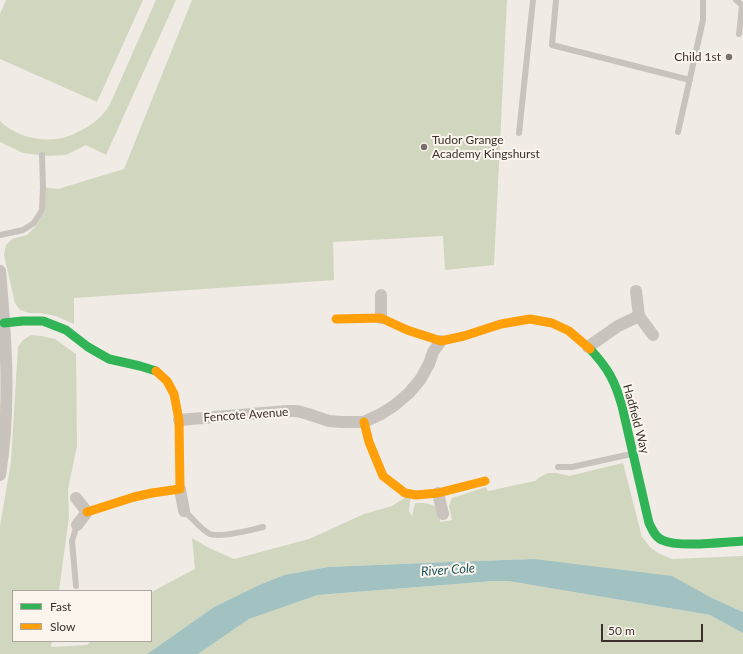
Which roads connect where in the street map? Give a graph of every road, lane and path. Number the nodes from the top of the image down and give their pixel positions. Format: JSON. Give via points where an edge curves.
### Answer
{"nodes":[{"id":1,"x":534,"y":0,"type":"edge"},
{"id":2,"x":556,"y":0,"type":"edge"},
{"id":3,"x":703,"y":0,"type":"edge"},
{"id":4,"x":736,"y":0,"type":"edge"},
{"id":5,"x":743,"y":6,"type":"edge"},
{"id":6,"x":739,"y":34,"type":"dead end"},
{"id":7,"x":690,"y":80,"type":"junction"},
{"id":8,"x":678,"y":132,"type":"dead end"},
{"id":9,"x":520,"y":133,"type":"dead end"},
{"id":10,"x":42,"y":155,"type":"dead end"},
{"id":11,"x":0,"y":235,"type":"edge"},
{"id":12,"x":0,"y":271,"type":"edge"},
{"id":13,"x":636,"y":291,"type":"dead end"},
{"id":14,"x":381,"y":294,"type":"dead end"},
{"id":15,"x":639,"y":316,"type":"junction"},
{"id":16,"x":382,"y":318,"type":"junction"},
{"id":17,"x":336,"y":319,"type":"dead end"},
{"id":18,"x":4,"y":323,"type":"junction"},
{"id":19,"x":652,"y":335,"type":"dead end"},
{"id":20,"x":441,"y":341,"type":"junction"},
{"id":21,"x":588,"y":347,"type":"junction"},
{"id":22,"x":179,"y":420,"type":"junction"},
{"id":23,"x":364,"y":422,"type":"junction"},
{"id":24,"x":633,"y":454,"type":"junction"},
{"id":25,"x":558,"y":466,"type":"dead end"},
{"id":26,"x":0,"y":475,"type":"edge"},
{"id":27,"x":485,"y":481,"type":"dead end"},
{"id":28,"x":180,"y":489,"type":"junction"},
{"id":29,"x":438,"y":492,"type":"junction"},
{"id":30,"x":76,"y":498,"type":"dead end"},
{"id":31,"x":184,"y":511,"type":"joint"},
{"id":32,"x":87,"y":512,"type":"junction"},
{"id":33,"x":443,"y":514,"type":"dead end"},
{"id":34,"x":77,"y":524,"type":"joint"},
{"id":35,"x":263,"y":527,"type":"dead end"},
{"id":36,"x":743,"y":542,"type":"edge"},
{"id":37,"x":76,"y":586,"type":"dead end"}],
"edges":[{"from":1,"to":9,"type":"lane"},
{"from":2,"to":7,"type":"lane","via":[[552,45]]},
{"from":3,"to":7,"type":"lane","via":[[703,20]]},
{"from":4,"to":5,"type":"lane"},
{"from":5,"to":6,"type":"lane"},
{"from":7,"to":8,"type":"lane"},
{"from":10,"to":11,"type":"lane","via":[[42,210],[34,223],[23,230]]},
{"from":12,"to":18,"type":"street"},
{"from":13,"to":15,"type":"street"},
{"from":14,"to":16,"type":"street"},
{"from":15,"to":19,"type":"street"},
{"from":15,"to":21,"type":"street","via":[[618,326]]},
{"from":16,"to":17,"type":"street"},
{"from":16,"to":20,"type":"street","via":[[407,330]]},
{"from":18,"to":22,"type":"street","via":[[44,321],[66,330],[109,359],[158,372],[168,381],[174,394]]},
{"from":18,"to":26,"type":"street","via":[[7,392]]},
{"from":20,"to":21,"type":"street","name":"Hadfield Way","via":[[501,324],[530,319],[552,323],[569,331]]},
{"from":20,"to":23,"type":"street","name":"Fencote Avenue","via":[[420,380],[409,393],[395,405]]},
{"from":21,"to":24,"type":"street","name":"Hadfield Way","via":[[608,371],[617,389]]},
{"from":22,"to":23,"type":"street","name":"Fencote Avenue","via":[[297,411],[329,421]]},
{"from":22,"to":28,"type":"street"},
{"from":23,"to":29,"type":"street","via":[[368,442],[383,476],[404,493],[416,495]]},
{"from":24,"to":25,"type":"lane","via":[[572,467]]},
{"from":24,"to":36,"type":"street","name":"Hadfield Way","via":[[649,523],[657,537],[663,541],[677,543]]},
{"from":27,"to":29,"type":"street"},
{"from":28,"to":31,"type":"street"},
{"from":28,"to":32,"type":"street","via":[[152,493]]},
{"from":29,"to":33,"type":"street"},
{"from":30,"to":32,"type":"street"},
{"from":31,"to":35,"type":"lane","via":[[210,534],[224,535]]},
{"from":32,"to":34,"type":"street"},
{"from":34,"to":37,"type":"lane","via":[[72,541]]}]}
